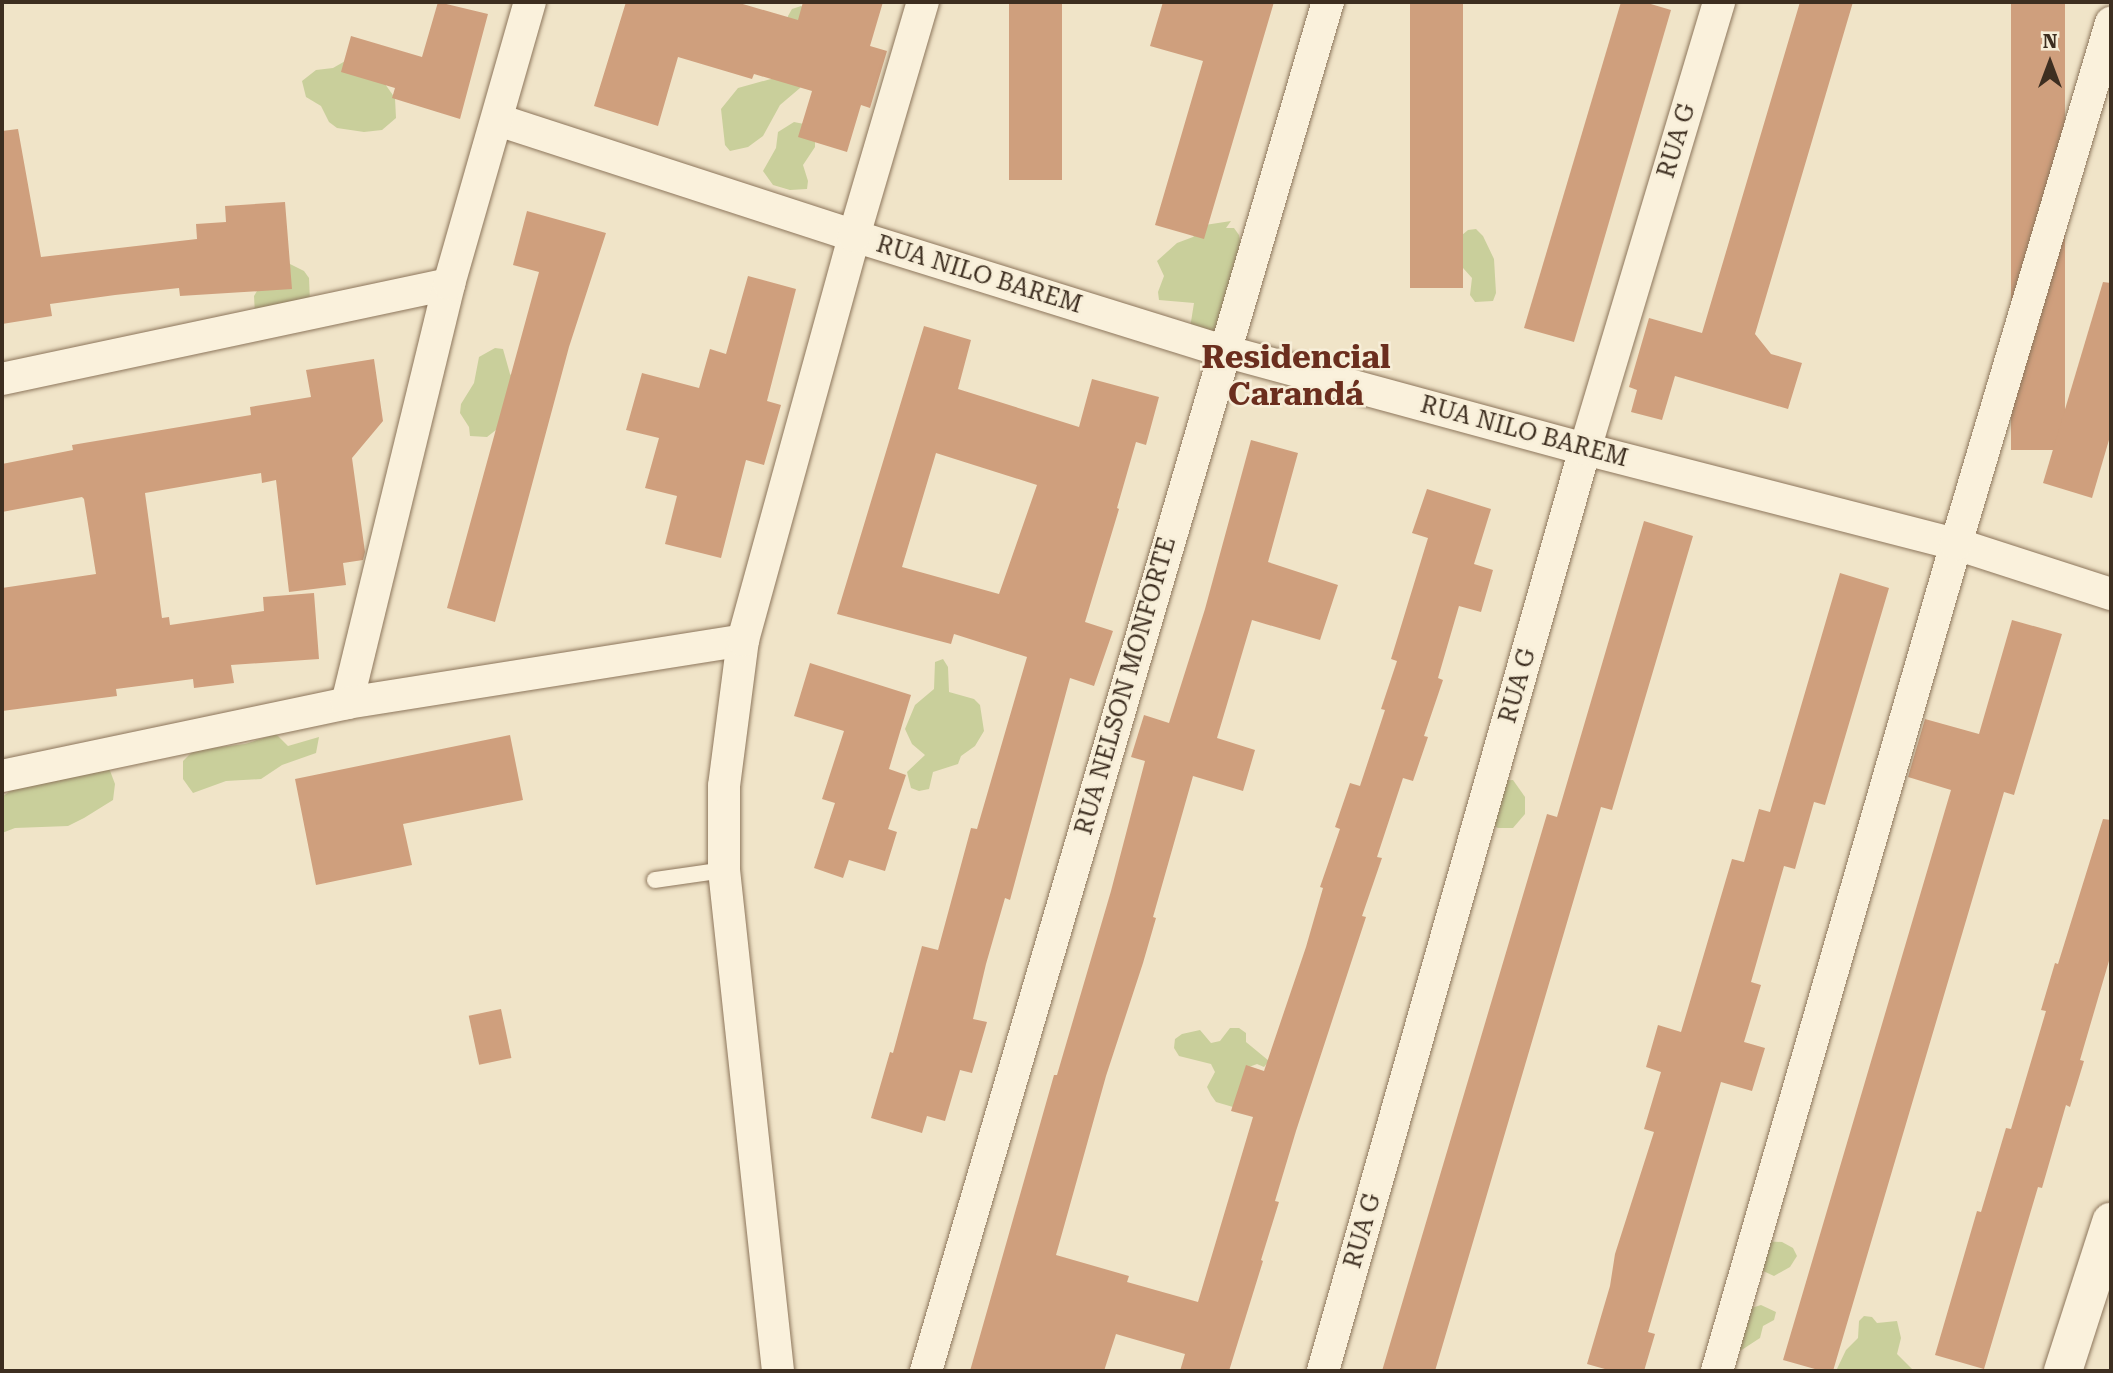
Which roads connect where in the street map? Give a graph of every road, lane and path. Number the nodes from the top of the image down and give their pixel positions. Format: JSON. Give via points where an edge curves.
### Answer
{"nodes":[{"id":1,"x":530,"y":2,"type":"edge"},
{"id":2,"x":923,"y":2,"type":"edge"},
{"id":3,"x":1328,"y":2,"type":"edge"},
{"id":4,"x":1719,"y":2,"type":"edge"},
{"id":5,"x":2111,"y":23,"type":"edge"},
{"id":6,"x":498,"y":120,"type":"junction"},
{"id":7,"x":853,"y":236,"type":"junction"},
{"id":8,"x":449,"y":284,"type":"junction"},
{"id":9,"x":1224,"y":351,"type":"junction"},
{"id":10,"x":2,"y":379,"type":"edge"},
{"id":11,"x":1585,"y":449,"type":"junction"},
{"id":12,"x":1956,"y":544,"type":"junction"},
{"id":13,"x":2111,"y":594,"type":"edge"},
{"id":14,"x":743,"y":640,"type":"junction"},
{"id":15,"x":347,"y":703,"type":"junction"},
{"id":16,"x":2,"y":776,"type":"edge"},
{"id":17,"x":724,"y":870,"type":"junction"},
{"id":18,"x":655,"y":880,"type":"dead end"},
{"id":19,"x":2111,"y":1222,"type":"edge"},
{"id":20,"x":778,"y":1371,"type":"edge"},
{"id":21,"x":926,"y":1371,"type":"edge"},
{"id":22,"x":1323,"y":1371,"type":"edge"},
{"id":23,"x":1717,"y":1371,"type":"edge"},
{"id":24,"x":2063,"y":1371,"type":"edge"}],
"edges":[{"from":1,"to":6,"type":"street"},
{"from":2,"to":7,"type":"street"},
{"from":3,"to":9,"type":"street","name":"RUA NELSON MONFORTE"},
{"from":4,"to":11,"type":"street","name":"RUA G"},
{"from":5,"to":12,"type":"street"},
{"from":6,"to":7,"type":"street","name":"RUA NILO BAREM"},
{"from":6,"to":8,"type":"street"},
{"from":7,"to":9,"type":"street","name":"RUA NILO BAREM"},
{"from":7,"to":14,"type":"street"},
{"from":8,"to":10,"type":"street"},
{"from":8,"to":15,"type":"street"},
{"from":9,"to":11,"type":"street","name":"RUA NILO BAREM"},
{"from":9,"to":21,"type":"street","name":"RUA NELSON MONFORTE"},
{"from":11,"to":12,"type":"street","name":"RUA NILO BAREM"},
{"from":11,"to":22,"type":"street","name":"RUA G"},
{"from":12,"to":13,"type":"street","name":"RUA NILO BAREM"},
{"from":12,"to":23,"type":"street"},
{"from":14,"to":15,"type":"street"},
{"from":14,"to":17,"type":"street","via":[[724,786]]},
{"from":15,"to":16,"type":"street"},
{"from":17,"to":18,"type":"lane"},
{"from":17,"to":20,"type":"street"},
{"from":19,"to":24,"type":"street"}]}
